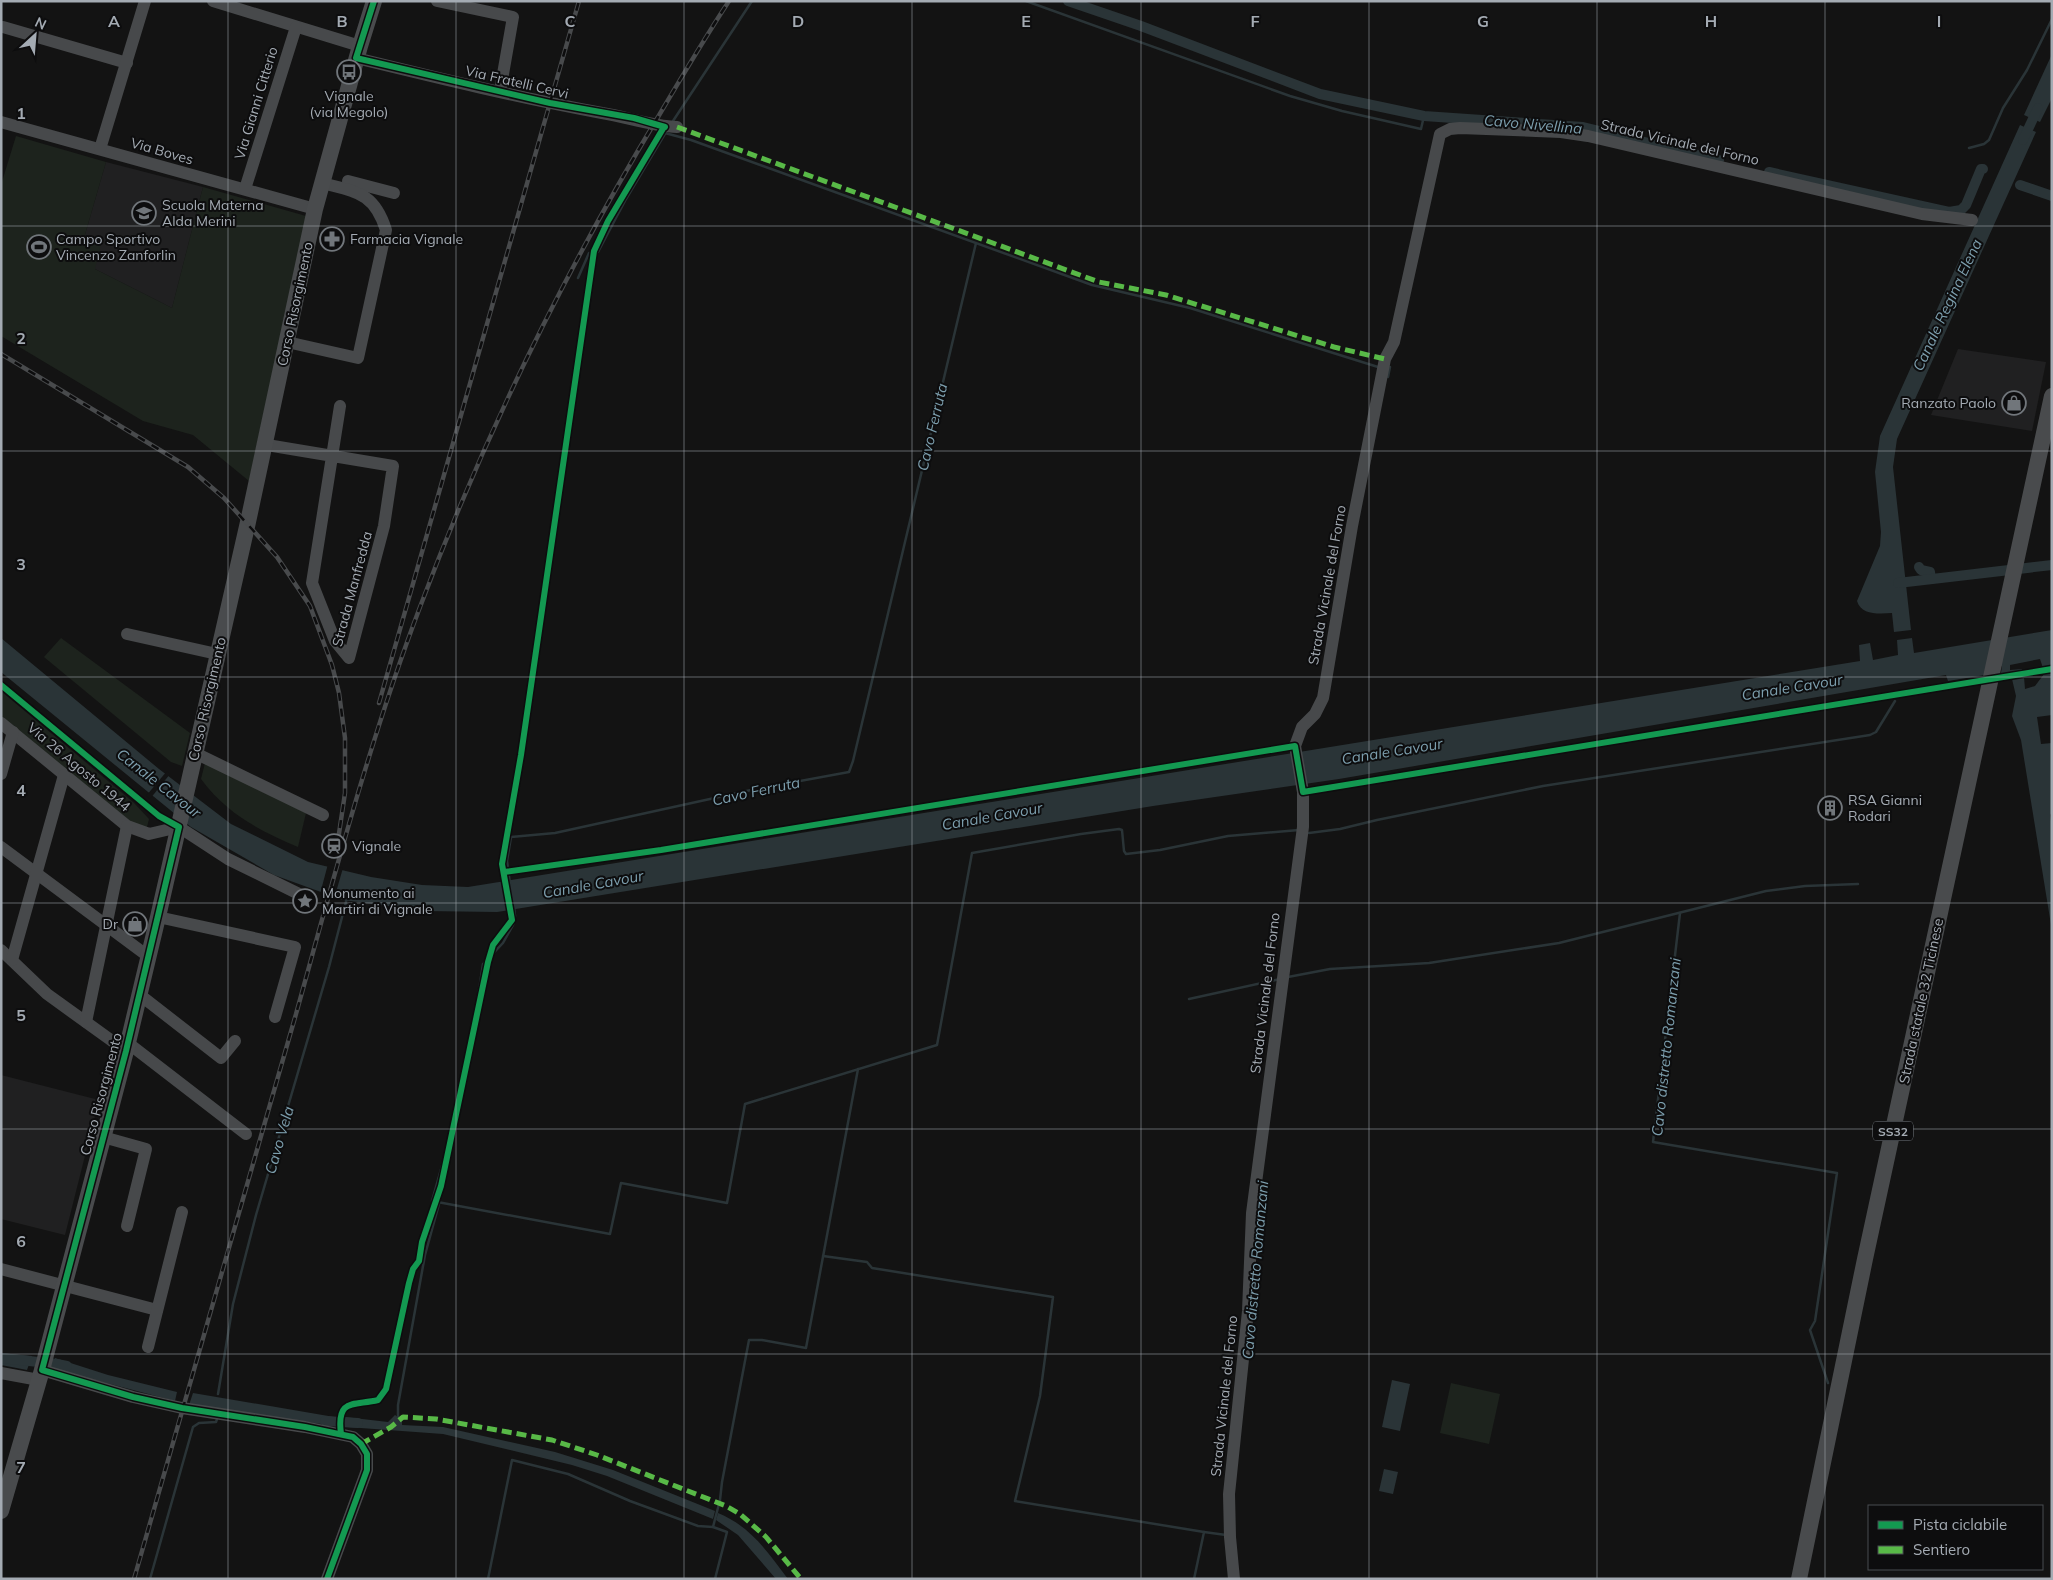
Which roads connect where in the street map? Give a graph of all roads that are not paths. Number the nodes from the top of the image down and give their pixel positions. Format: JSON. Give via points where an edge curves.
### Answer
{"nodes":[{"id":1,"x":145,"y":1,"type":"edge"},
{"id":2,"x":213,"y":1,"type":"edge"},
{"id":3,"x":374,"y":1,"type":"edge"},
{"id":4,"x":437,"y":1,"type":"edge"},
{"id":5,"x":3,"y":27,"type":"dead end"},
{"id":6,"x":296,"y":27,"type":"junction"},
{"id":7,"x":358,"y":52,"type":"junction"},
{"id":8,"x":126,"y":63,"type":"junction"},
{"id":9,"x":500,"y":91,"type":"junction"},
{"id":10,"x":1,"y":122,"type":"edge"},
{"id":11,"x":672,"y":127,"type":"dead end"},
{"id":12,"x":100,"y":149,"type":"junction"},
{"id":13,"x":323,"y":179,"type":"junction"},
{"id":14,"x":245,"y":189,"type":"junction"},
{"id":15,"x":394,"y":193,"type":"dead end"},
{"id":16,"x":315,"y":209,"type":"junction"},
{"id":17,"x":1972,"y":220,"type":"dead end"},
{"id":18,"x":287,"y":342,"type":"junction"},
{"id":19,"x":2052,"y":396,"type":"edge"},
{"id":20,"x":340,"y":406,"type":"dead end"},
{"id":21,"x":264,"y":445,"type":"junction"},
{"id":22,"x":333,"y":456,"type":"junction"},
{"id":23,"x":127,"y":634,"type":"dead end"},
{"id":24,"x":217,"y":654,"type":"junction"},
{"id":25,"x":1,"y":722,"type":"edge"},
{"id":26,"x":13,"y":732,"type":"junction"},
{"id":27,"x":195,"y":752,"type":"junction"},
{"id":28,"x":1,"y":774,"type":"edge"},
{"id":29,"x":64,"y":775,"type":"junction"},
{"id":30,"x":323,"y":815,"type":"dead end"},
{"id":31,"x":179,"y":825,"type":"junction"},
{"id":32,"x":127,"y":826,"type":"junction"},
{"id":33,"x":1,"y":847,"type":"edge"},
{"id":34,"x":36,"y":872,"type":"junction"},
{"id":35,"x":301,"y":895,"type":"dead end"},
{"id":36,"x":158,"y":917,"type":"junction"},
{"id":37,"x":105,"y":924,"type":"junction"},
{"id":38,"x":1,"y":950,"type":"edge"},
{"id":39,"x":149,"y":957,"type":"junction"},
{"id":40,"x":12,"y":960,"type":"junction"},
{"id":41,"x":140,"y":995,"type":"junction"},
{"id":42,"x":275,"y":1017,"type":"dead end"},
{"id":43,"x":86,"y":1022,"type":"junction"},
{"id":44,"x":235,"y":1041,"type":"dead end"},
{"id":45,"x":127,"y":1047,"type":"junction"},
{"id":46,"x":246,"y":1134,"type":"dead end"},
{"id":47,"x":103,"y":1137,"type":"junction"},
{"id":48,"x":182,"y":1212,"type":"dead end"},
{"id":49,"x":127,"y":1226,"type":"dead end"},
{"id":50,"x":1,"y":1269,"type":"edge"},
{"id":51,"x":63,"y":1286,"type":"junction"},
{"id":52,"x":157,"y":1310,"type":"junction"},
{"id":53,"x":148,"y":1347,"type":"dead end"},
{"id":54,"x":42,"y":1369,"type":"junction"},
{"id":55,"x":1,"y":1373,"type":"edge"},
{"id":56,"x":1,"y":1511,"type":"edge"},
{"id":57,"x":327,"y":1579,"type":"edge"},
{"id":58,"x":1234,"y":1579,"type":"edge"},
{"id":59,"x":1799,"y":1579,"type":"edge"}],
"edges":[{"from":1,"to":8,"type":"street"},
{"from":2,"to":6,"type":"street","name":"Via Fratelli Cervi"},
{"from":3,"to":7,"type":"main road","name":"Corso Risorgimento"},
{"from":4,"to":9,"type":"street","via":[[513,17]]},
{"from":5,"to":8,"type":"street"},
{"from":6,"to":7,"type":"street","name":"Via Fratelli Cervi"},
{"from":6,"to":14,"type":"street","name":"Via Gianni Citterio"},
{"from":7,"to":9,"type":"street","name":"Via Fratelli Cervi"},
{"from":7,"to":13,"type":"main road","name":"Corso Risorgimento"},
{"from":8,"to":12,"type":"street"},
{"from":9,"to":11,"type":"street","name":"Via Fratelli Cervi"},
{"from":10,"to":12,"type":"street","name":"Via Boves"},
{"from":12,"to":14,"type":"street","name":"Via Boves"},
{"from":13,"to":15,"type":"street"},
{"from":13,"to":16,"type":"main road","name":"Corso Risorgimento"},
{"from":13,"to":18,"type":"street","via":[[368,198],[386,230],[358,358]]},
{"from":14,"to":16,"type":"street","name":"Via Boves"},
{"from":16,"to":18,"type":"main road","name":"Corso Risorgimento"},
{"from":17,"to":58,"type":"street","name":"Strada Vicinale del Forno","via":[[1922,214],[1588,136],[1450,129],[1440,134],[1394,342],[1383,367],[1322,698],[1315,714],[1302,727],[1295,746],[1303,792],[1302,831],[1252,1213],[1248,1311],[1229,1494]]},
{"from":18,"to":21,"type":"main road","name":"Corso Risorgimento"},
{"from":19,"to":59,"type":"main road","name":"Strada statale 32 Ticinese","number":"SS32"},
{"from":20,"to":22,"type":"street","name":"Strada Manfredda"},
{"from":21,"to":22,"type":"street","name":"Strada Manfredda"},
{"from":21,"to":24,"type":"main road","name":"Corso Risorgimento"},
{"from":22,"to":22,"type":"street","name":"Strada Manfredda","via":[[393,466],[384,526],[349,658],[335,640],[312,584]]},
{"from":23,"to":24,"type":"street"},
{"from":24,"to":27,"type":"main road","name":"Corso Risorgimento"},
{"from":25,"to":26,"type":"street","name":"Via 26 Agosto 1944"},
{"from":26,"to":28,"type":"street"},
{"from":26,"to":29,"type":"street","name":"Via 26 Agosto 1944"},
{"from":27,"to":30,"type":"street"},
{"from":27,"to":31,"type":"main road","name":"Corso Risorgimento"},
{"from":29,"to":32,"type":"street","name":"Via 26 Agosto 1944"},
{"from":29,"to":34,"type":"street"},
{"from":31,"to":32,"type":"street","name":"Via 26 Agosto 1944","via":[[150,834]]},
{"from":31,"to":35,"type":"street","via":[[228,859]]},
{"from":31,"to":36,"type":"main road","name":"Corso Risorgimento"},
{"from":32,"to":37,"type":"street"},
{"from":33,"to":34,"type":"street"},
{"from":34,"to":37,"type":"street"},
{"from":34,"to":40,"type":"street"},
{"from":36,"to":39,"type":"main road","name":"Corso Risorgimento"},
{"from":36,"to":42,"type":"street","via":[[295,947]]},
{"from":37,"to":39,"type":"street"},
{"from":37,"to":43,"type":"street"},
{"from":38,"to":40,"type":"street"},
{"from":39,"to":41,"type":"main road","name":"Corso Risorgimento"},
{"from":40,"to":43,"type":"street","via":[[46,994]]},
{"from":41,"to":44,"type":"street","via":[[221,1058]]},
{"from":41,"to":45,"type":"main road","name":"Corso Risorgimento"},
{"from":43,"to":45,"type":"street"},
{"from":45,"to":46,"type":"street"},
{"from":45,"to":47,"type":"main road","name":"Corso Risorgimento"},
{"from":47,"to":49,"type":"street","via":[[146,1149]]},
{"from":47,"to":51,"type":"main road","name":"Corso Risorgimento"},
{"from":48,"to":52,"type":"street"},
{"from":50,"to":51,"type":"street"},
{"from":51,"to":52,"type":"street"},
{"from":51,"to":54,"type":"main road","name":"Corso Risorgimento"},
{"from":52,"to":53,"type":"street"},
{"from":54,"to":55,"type":"street"},
{"from":54,"to":56,"type":"main road","name":"Corso Risorgimento"},
{"from":54,"to":57,"type":"street","via":[[133,1397],[182,1408],[352,1437],[367,1454],[367,1470]]}]}
